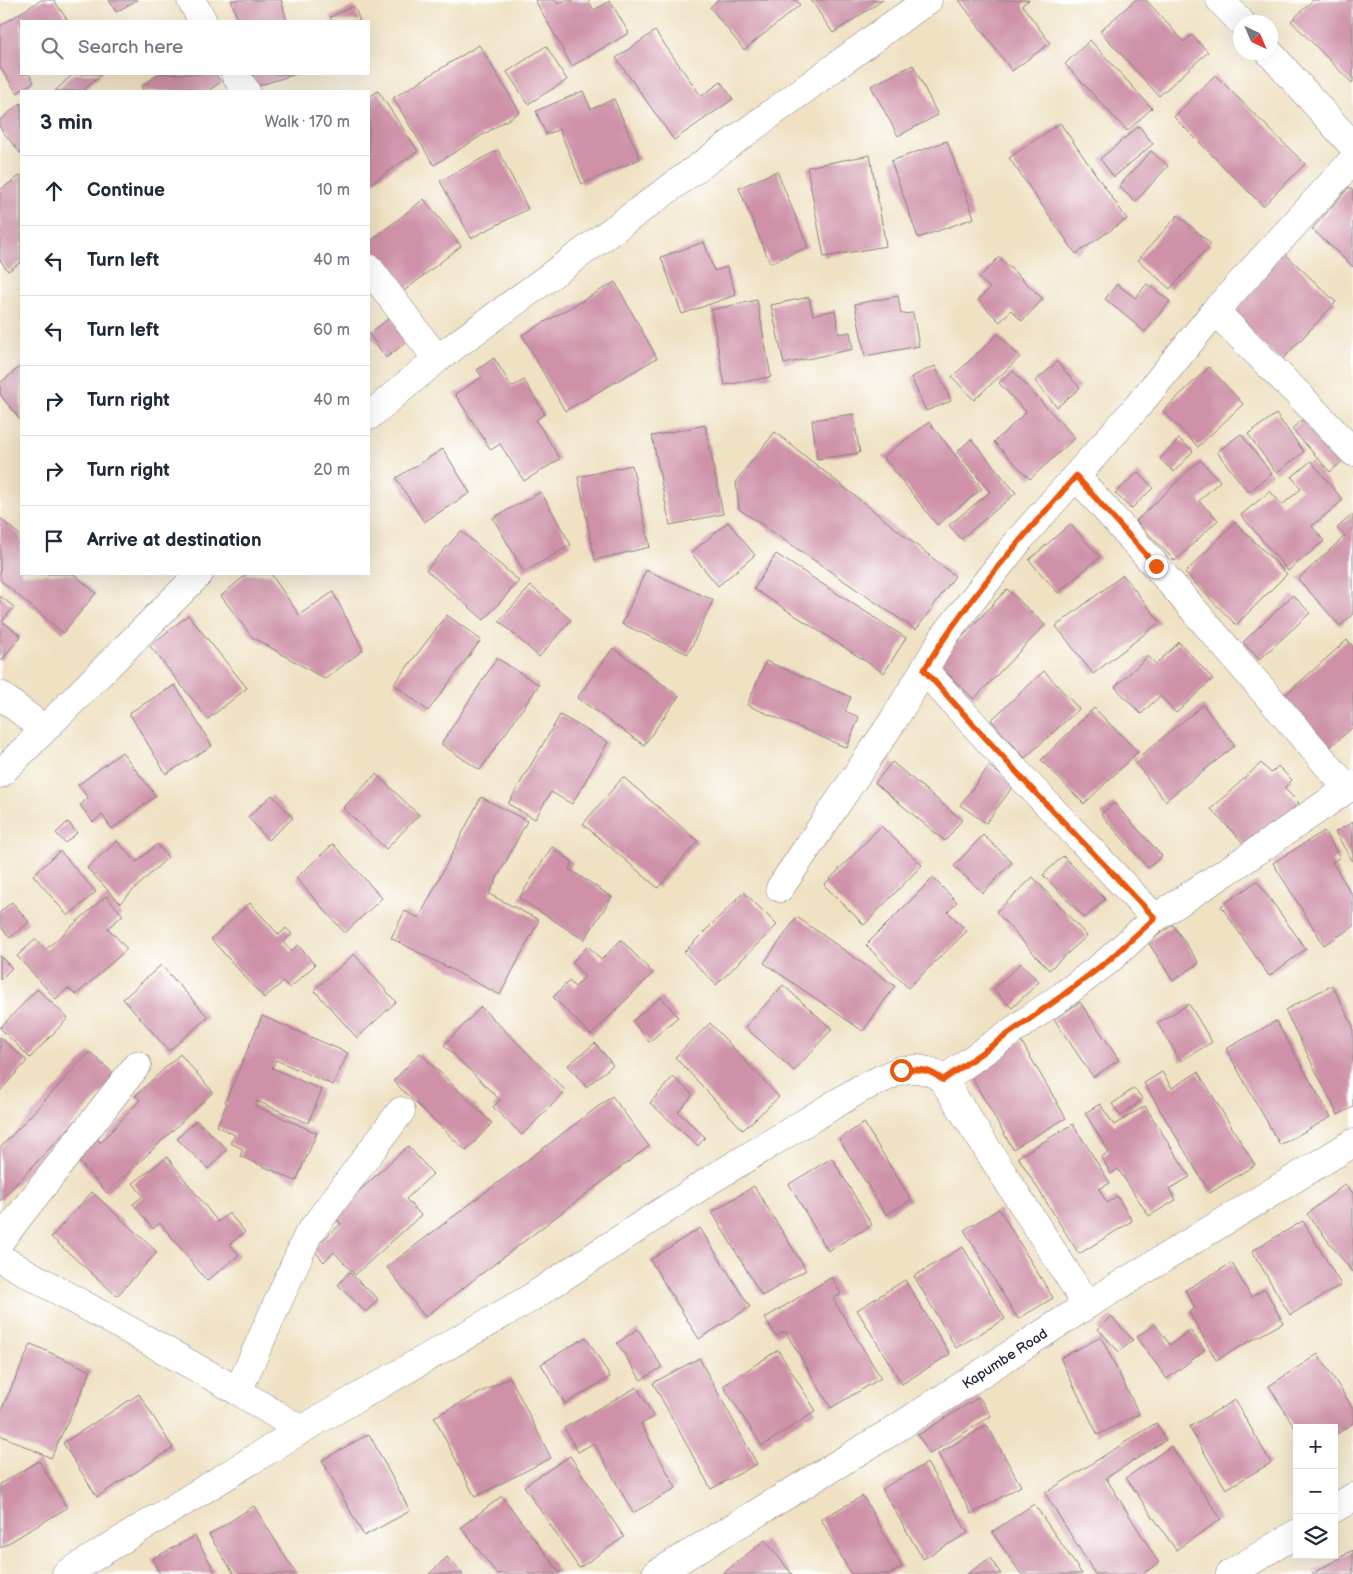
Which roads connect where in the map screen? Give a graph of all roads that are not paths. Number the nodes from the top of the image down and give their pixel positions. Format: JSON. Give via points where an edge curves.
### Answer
{"nodes":[{"id":1,"x":191,"y":0,"type":"edge"},
{"id":2,"x":928,"y":0,"type":"edge"},
{"id":3,"x":1220,"y":0,"type":"edge"},
{"id":4,"x":1234,"y":15,"type":"edge"},
{"id":5,"x":201,"y":20,"type":"edge"},
{"id":6,"x":1275,"y":60,"type":"edge"},
{"id":7,"x":236,"y":75,"type":"edge"},
{"id":8,"x":245,"y":90,"type":"edge"},
{"id":9,"x":1351,"y":145,"type":"edge"},
{"id":10,"x":370,"y":269,"type":"edge"},
{"id":11,"x":1215,"y":312,"type":"junction"},
{"id":12,"x":437,"y":360,"type":"junction"},
{"id":13,"x":370,"y":415,"type":"edge"},
{"id":14,"x":1353,"y":452,"type":"edge"},
{"id":15,"x":1076,"y":476,"type":"junction"},
{"id":16,"x":198,"y":575,"type":"edge"},
{"id":17,"x":924,"y":670,"type":"junction"},
{"id":18,"x":0,"y":696,"type":"edge"},
{"id":19,"x":44,"y":729,"type":"junction"},
{"id":20,"x":0,"y":774,"type":"edge"},
{"id":21,"x":1350,"y":787,"type":"edge"},
{"id":22,"x":780,"y":888,"type":"dead end"},
{"id":23,"x":1155,"y":918,"type":"junction"},
{"id":24,"x":137,"y":1065,"type":"dead end"},
{"id":25,"x":943,"y":1080,"type":"junction"},
{"id":26,"x":401,"y":1111,"type":"dead end"},
{"id":27,"x":1353,"y":1143,"type":"edge"},
{"id":28,"x":0,"y":1241,"type":"edge"},
{"id":29,"x":0,"y":1258,"type":"edge"},
{"id":30,"x":1087,"y":1305,"type":"junction"},
{"id":31,"x":238,"y":1391,"type":"junction"},
{"id":32,"x":301,"y":1430,"type":"junction"},
{"id":33,"x":1353,"y":1497,"type":"edge"},
{"id":34,"x":1338,"y":1506,"type":"edge"},
{"id":35,"x":1293,"y":1535,"type":"edge"},
{"id":36,"x":66,"y":1574,"type":"edge"},
{"id":37,"x":656,"y":1574,"type":"edge"},
{"id":38,"x":1230,"y":1574,"type":"edge"}],
"edges":[{"from":1,"to":5,"type":"street"},
{"from":2,"to":12,"type":"street"},
{"from":3,"to":4,"type":"street"},
{"from":6,"to":9,"type":"street"},
{"from":7,"to":8,"type":"street"},
{"from":9,"to":11,"type":"street"},
{"from":10,"to":12,"type":"street"},
{"from":11,"to":14,"type":"street"},
{"from":11,"to":15,"type":"street"},
{"from":12,"to":13,"type":"street"},
{"from":15,"to":17,"type":"street","via":[[1020,540],[951,628]]},
{"from":15,"to":21,"type":"street"},
{"from":16,"to":19,"type":"street"},
{"from":17,"to":22,"type":"street"},
{"from":17,"to":23,"type":"street"},
{"from":18,"to":19,"type":"street"},
{"from":19,"to":20,"type":"street"},
{"from":21,"to":23,"type":"street"},
{"from":23,"to":25,"type":"street","via":[[1109,960],[1062,996]]},
{"from":24,"to":28,"type":"street"},
{"from":25,"to":30,"type":"street"},
{"from":25,"to":32,"type":"street","via":[[932,1072],[901,1070],[860,1089],[529,1299]]},
{"from":26,"to":31,"type":"street","via":[[308,1234]]},
{"from":27,"to":30,"type":"street","name":"Kapumbe Road"},
{"from":29,"to":31,"type":"street"},
{"from":30,"to":37,"type":"street","name":"Kapumbe Road","via":[[894,1430]]},
{"from":31,"to":32,"type":"street"},
{"from":32,"to":36,"type":"street"},
{"from":33,"to":34,"type":"street"},
{"from":35,"to":38,"type":"street"}]}
